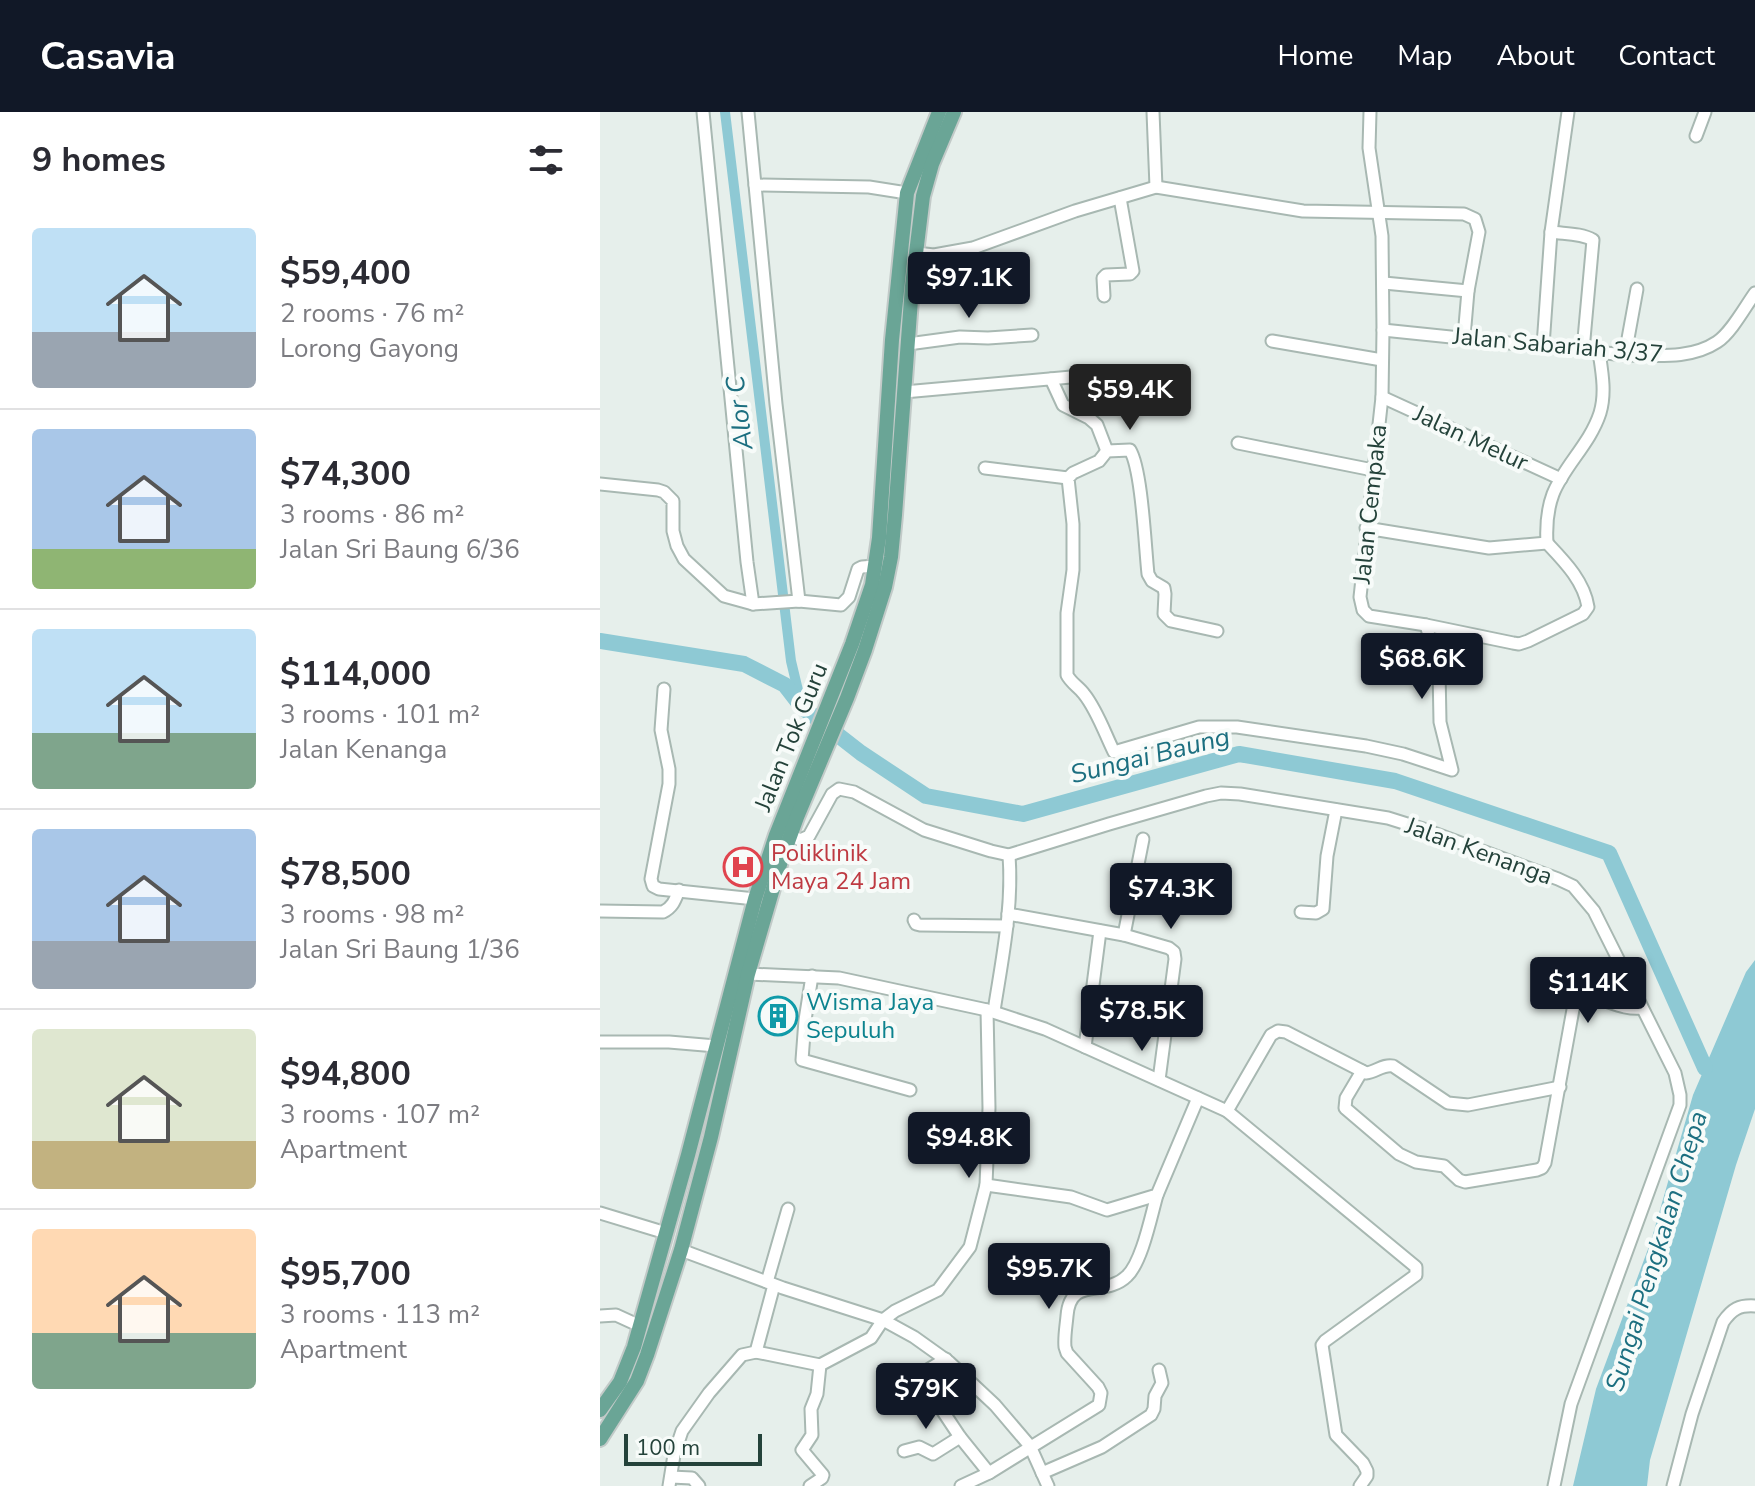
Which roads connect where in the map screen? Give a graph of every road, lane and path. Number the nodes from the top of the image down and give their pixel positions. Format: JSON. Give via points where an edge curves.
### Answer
{"nodes":[{"id":1,"x":703,"y":112,"type":"edge"},
{"id":2,"x":748,"y":112,"type":"edge"},
{"id":3,"x":939,"y":112,"type":"edge"},
{"id":4,"x":954,"y":112,"type":"edge"},
{"id":5,"x":1153,"y":112,"type":"edge"},
{"id":6,"x":1370,"y":112,"type":"edge"},
{"id":7,"x":1568,"y":112,"type":"edge"},
{"id":8,"x":1705,"y":112,"type":"edge"},
{"id":9,"x":1696,"y":136,"type":"dead end"},
{"id":10,"x":755,"y":185,"type":"junction"},
{"id":11,"x":1156,"y":187,"type":"junction"},
{"id":12,"x":907,"y":193,"type":"junction"},
{"id":13,"x":1120,"y":198,"type":"junction"},
{"id":14,"x":1379,"y":214,"type":"junction"},
{"id":15,"x":904,"y":223,"type":"junction"},
{"id":16,"x":920,"y":223,"type":"junction"},
{"id":17,"x":1551,"y":232,"type":"junction"},
{"id":18,"x":916,"y":253,"type":"junction"},
{"id":19,"x":1384,"y":283,"type":"junction"},
{"id":20,"x":1637,"y":289,"type":"dead end"},
{"id":21,"x":1468,"y":291,"type":"junction"},
{"id":22,"x":1755,"y":293,"type":"edge"},
{"id":23,"x":1104,"y":296,"type":"dead end"},
{"id":24,"x":1383,"y":330,"type":"junction"},
{"id":25,"x":1032,"y":335,"type":"dead end"},
{"id":26,"x":1464,"y":337,"type":"junction"},
{"id":27,"x":1272,"y":341,"type":"dead end"},
{"id":28,"x":908,"y":344,"type":"junction"},
{"id":29,"x":1543,"y":346,"type":"junction"},
{"id":30,"x":1583,"y":350,"type":"junction"},
{"id":31,"x":1599,"y":352,"type":"junction"},
{"id":32,"x":1625,"y":355,"type":"junction"},
{"id":33,"x":1382,"y":360,"type":"junction"},
{"id":34,"x":1126,"y":372,"type":"dead end"},
{"id":35,"x":1051,"y":379,"type":"junction"},
{"id":36,"x":904,"y":392,"type":"junction"},
{"id":37,"x":1382,"y":397,"type":"junction"},
{"id":38,"x":1238,"y":443,"type":"dead end"},
{"id":39,"x":1107,"y":451,"type":"junction"},
{"id":40,"x":985,"y":468,"type":"dead end"},
{"id":41,"x":1373,"y":470,"type":"junction"},
{"id":42,"x":1068,"y":478,"type":"junction"},
{"id":43,"x":1561,"y":479,"type":"junction"},
{"id":44,"x":600,"y":484,"type":"edge"},
{"id":45,"x":1366,"y":528,"type":"junction"},
{"id":46,"x":1547,"y":543,"type":"junction"},
{"id":47,"x":875,"y":566,"type":"junction"},
{"id":48,"x":796,"y":601,"type":"junction"},
{"id":49,"x":759,"y":604,"type":"junction"},
{"id":50,"x":1426,"y":625,"type":"junction"},
{"id":51,"x":1217,"y":631,"type":"dead end"},
{"id":52,"x":664,"y":689,"type":"dead end"},
{"id":53,"x":1336,"y":810,"type":"junction"},
{"id":54,"x":791,"y":835,"type":"junction"},
{"id":55,"x":1143,"y":839,"type":"dead end"},
{"id":56,"x":1009,"y":855,"type":"junction"},
{"id":57,"x":679,"y":890,"type":"junction"},
{"id":58,"x":755,"y":899,"type":"junction"},
{"id":59,"x":600,"y":911,"type":"edge"},
{"id":60,"x":1301,"y":912,"type":"dead end"},
{"id":61,"x":914,"y":920,"type":"dead end"},
{"id":62,"x":1008,"y":920,"type":"junction"},
{"id":63,"x":1100,"y":931,"type":"junction"},
{"id":64,"x":1124,"y":935,"type":"junction"},
{"id":65,"x":748,"y":974,"type":"junction"},
{"id":66,"x":812,"y":976,"type":"junction"},
{"id":67,"x":1642,"y":1008,"type":"junction"},
{"id":68,"x":990,"y":1010,"type":"junction"},
{"id":69,"x":600,"y":1042,"type":"edge"},
{"id":70,"x":716,"y":1046,"type":"junction"},
{"id":71,"x":1085,"y":1047,"type":"junction"},
{"id":72,"x":1362,"y":1071,"type":"junction"},
{"id":73,"x":1159,"y":1080,"type":"junction"},
{"id":74,"x":1560,"y":1087,"type":"junction"},
{"id":75,"x":910,"y":1090,"type":"dead end"},
{"id":76,"x":1198,"y":1098,"type":"junction"},
{"id":77,"x":1227,"y":1111,"type":"junction"},
{"id":78,"x":986,"y":1185,"type":"junction"},
{"id":79,"x":1157,"y":1195,"type":"junction"},
{"id":80,"x":673,"y":1206,"type":"junction"},
{"id":81,"x":788,"y":1209,"type":"dead end"},
{"id":82,"x":690,"y":1211,"type":"junction"},
{"id":83,"x":600,"y":1213,"type":"edge"},
{"id":84,"x":666,"y":1233,"type":"junction"},
{"id":85,"x":681,"y":1250,"type":"junction"},
{"id":86,"x":770,"y":1284,"type":"junction"},
{"id":87,"x":1755,"y":1306,"type":"edge"},
{"id":88,"x":600,"y":1316,"type":"edge"},
{"id":89,"x":883,"y":1320,"type":"junction"},
{"id":90,"x":640,"y":1326,"type":"junction"},
{"id":91,"x":756,"y":1352,"type":"junction"},
{"id":92,"x":946,"y":1359,"type":"junction"},
{"id":93,"x":820,"y":1365,"type":"junction"},
{"id":94,"x":1159,"y":1370,"type":"dead end"},
{"id":95,"x":884,"y":1396,"type":"dead end"},
{"id":96,"x":940,"y":1407,"type":"dead end"},
{"id":97,"x":600,"y":1410,"type":"edge"},
{"id":98,"x":960,"y":1437,"type":"junction"},
{"id":99,"x":600,"y":1439,"type":"edge"},
{"id":100,"x":1030,"y":1446,"type":"junction"},
{"id":101,"x":904,"y":1451,"type":"dead end"},
{"id":102,"x":989,"y":1473,"type":"junction"},
{"id":103,"x":1042,"y":1473,"type":"junction"},
{"id":104,"x":670,"y":1482,"type":"edge"},
{"id":105,"x":699,"y":1486,"type":"edge"},
{"id":106,"x":810,"y":1486,"type":"edge"},
{"id":107,"x":961,"y":1486,"type":"edge"},
{"id":108,"x":1048,"y":1486,"type":"edge"},
{"id":109,"x":1360,"y":1486,"type":"edge"},
{"id":110,"x":1554,"y":1486,"type":"edge"},
{"id":111,"x":1673,"y":1486,"type":"edge"}],
"edges":[{"from":1,"to":49,"type":"street","via":[[747,562]]},
{"from":2,"to":10,"type":"street"},
{"from":3,"to":12,"type":"main road","name":"Jalan Tok Guru"},
{"from":4,"to":16,"type":"main road","via":[[929,173]]},
{"from":5,"to":11,"type":"street"},
{"from":6,"to":14,"type":"street","name":"Jalan Cempaka","via":[[1369,148]]},
{"from":7,"to":17,"type":"street"},
{"from":8,"to":9,"type":"street"},
{"from":10,"to":12,"type":"street"},
{"from":10,"to":48,"type":"street"},
{"from":11,"to":13,"type":"street"},
{"from":11,"to":14,"type":"street","via":[[1303,211]]},
{"from":12,"to":15,"type":"main road","name":"Jalan Tok Guru"},
{"from":13,"to":18,"type":"street","via":[[973,248]]},
{"from":13,"to":23,"type":"street","via":[[1133,271],[1106,275]]},
{"from":14,"to":19,"type":"street","name":"Jalan Cempaka"},
{"from":14,"to":21,"type":"street","via":[[1443,212],[1475,219],[1479,232]]},
{"from":15,"to":16,"type":"main road"},
{"from":15,"to":47,"type":"main road","name":"Jalan Tok Guru"},
{"from":16,"to":18,"type":"main road","name":"Jalan Tok Guru"},
{"from":17,"to":29,"type":"street"},
{"from":17,"to":30,"type":"street","via":[[1593,240]]},
{"from":18,"to":28,"type":"main road","name":"Jalan Tok Guru"},
{"from":19,"to":21,"type":"street"},
{"from":19,"to":24,"type":"street","name":"Jalan Cempaka"},
{"from":20,"to":32,"type":"street"},
{"from":21,"to":26,"type":"street"},
{"from":22,"to":32,"type":"street","name":"Jalan Sabariah 3/37","via":[[1718,341],[1694,353]]},
{"from":24,"to":26,"type":"street","name":"Jalan Sabariah 3/37"},
{"from":24,"to":33,"type":"street","name":"Jalan Cempaka"},
{"from":25,"to":28,"type":"street"},
{"from":26,"to":29,"type":"street","name":"Jalan Sabariah 3/37"},
{"from":27,"to":33,"type":"street"},
{"from":28,"to":36,"type":"main road","name":"Jalan Tok Guru"},
{"from":29,"to":30,"type":"street","name":"Jalan Sabariah 3/37"},
{"from":30,"to":31,"type":"street","name":"Jalan Sabariah 3/37"},
{"from":31,"to":32,"type":"street","name":"Jalan Sabariah 3/37"},
{"from":31,"to":43,"type":"street","via":[[1601,411]]},
{"from":33,"to":37,"type":"street","name":"Jalan Cempaka"},
{"from":34,"to":35,"type":"street"},
{"from":35,"to":36,"type":"street"},
{"from":35,"to":39,"type":"street","via":[[1063,405],[1097,425]]},
{"from":36,"to":54,"type":"main road","name":"Jalan Tok Guru","via":[[891,557],[876,618]]},
{"from":37,"to":41,"type":"street","name":"Jalan Cempaka"},
{"from":37,"to":43,"type":"street","name":"Jalan Melur"},
{"from":38,"to":41,"type":"street"},
{"from":39,"to":42,"type":"street"},
{"from":39,"to":51,"type":"street","via":[[1126,449],[1133,455],[1148,574],[1164,588],[1165,617]]},
{"from":40,"to":42,"type":"street"},
{"from":41,"to":45,"type":"street","name":"Jalan Cempaka"},
{"from":42,"to":50,"type":"street","via":[[1073,570],[1067,675],[1083,692],[1114,752],[1199,727],[1237,727],[1366,746],[1452,770],[1440,722],[1439,670]]},
{"from":43,"to":46,"type":"street","via":[[1548,511]]},
{"from":44,"to":49,"type":"street","via":[[664,492],[673,501],[673,531],[684,559],[724,596]]},
{"from":45,"to":46,"type":"street","via":[[1489,548]]},
{"from":45,"to":50,"type":"street","name":"Jalan Cempaka","via":[[1363,610],[1369,616]]},
{"from":46,"to":50,"type":"street","via":[[1584,592],[1588,607],[1583,614],[1519,644]]},
{"from":47,"to":48,"type":"street","via":[[858,569],[841,605]]},
{"from":47,"to":58,"type":"main road","name":"Jalan Tok Guru","via":[[863,614]]},
{"from":48,"to":49,"type":"street"},
{"from":52,"to":57,"type":"street","via":[[661,730],[669,784],[651,879],[659,889]]},
{"from":53,"to":56,"type":"street","name":"Jalan Kenanga","via":[[1221,793]]},
{"from":53,"to":60,"type":"street","via":[[1323,909]]},
{"from":53,"to":67,"type":"street","name":"Jalan Kenanga","via":[[1412,825],[1573,886],[1594,911]]},
{"from":54,"to":56,"type":"street","via":[[800,840],[809,836],[832,794],[844,789],[924,830]]},
{"from":54,"to":65,"type":"main road","name":"Jalan Tok Guru"},
{"from":55,"to":64,"type":"street"},
{"from":56,"to":62,"type":"street"},
{"from":57,"to":58,"type":"street"},
{"from":57,"to":59,"type":"street","via":[[663,912]]},
{"from":58,"to":70,"type":"main road","name":"Jalan Tok Guru"},
{"from":61,"to":62,"type":"street","via":[[920,925]]},
{"from":62,"to":63,"type":"street"},
{"from":62,"to":68,"type":"street"},
{"from":63,"to":64,"type":"street"},
{"from":63,"to":71,"type":"street"},
{"from":64,"to":73,"type":"street","via":[[1169,948],[1175,955]]},
{"from":65,"to":66,"type":"street"},
{"from":65,"to":82,"type":"main road","name":"Jalan Tok Guru"},
{"from":66,"to":68,"type":"street"},
{"from":66,"to":75,"type":"street","via":[[802,1060]]},
{"from":67,"to":74,"type":"street","via":[[1588,997],[1576,1001]]},
{"from":67,"to":110,"type":"street","name":"Jalan Kenanga","via":[[1675,1073],[1680,1105],[1571,1404]]},
{"from":68,"to":71,"type":"street"},
{"from":68,"to":78,"type":"street"},
{"from":69,"to":70,"type":"street"},
{"from":70,"to":80,"type":"main road","name":"Jalan Tok Guru"},
{"from":71,"to":73,"type":"street"},
{"from":72,"to":74,"type":"street","via":[[1393,1066],[1454,1105]]},
{"from":72,"to":74,"type":"street","via":[[1344,1101],[1348,1110],[1399,1154],[1444,1166],[1470,1183],[1542,1168]]},
{"from":72,"to":77,"type":"street","via":[[1278,1031]]},
{"from":73,"to":76,"type":"street"},
{"from":76,"to":77,"type":"street"},
{"from":76,"to":79,"type":"street"},
{"from":77,"to":109,"type":"street","via":[[1417,1269],[1416,1275],[1322,1345],[1336,1435],[1366,1466]]},
{"from":78,"to":79,"type":"street","via":[[1071,1197],[1107,1210]]},
{"from":78,"to":89,"type":"street","via":[[969,1249],[938,1290]]},
{"from":79,"to":100,"type":"street","via":[[1129,1275],[1109,1287],[1080,1292],[1068,1304],[1065,1347],[1098,1387],[1099,1405]]},
{"from":80,"to":82,"type":"main road"},
{"from":80,"to":84,"type":"main road","name":"Jalan Tok Guru"},
{"from":81,"to":86,"type":"street"},
{"from":82,"to":85,"type":"main road","name":"Jalan Tok Guru"},
{"from":83,"to":84,"type":"street"},
{"from":84,"to":90,"type":"main road","name":"Jalan Tok Guru"},
{"from":85,"to":86,"type":"street"},
{"from":85,"to":99,"type":"main road","name":"Jalan Tok Guru","via":[[637,1381]]},
{"from":86,"to":89,"type":"street"},
{"from":86,"to":91,"type":"street"},
{"from":87,"to":111,"type":"street","via":[[1738,1307],[1723,1322]]},
{"from":88,"to":90,"type":"street","via":[[616,1315]]},
{"from":89,"to":92,"type":"street"},
{"from":89,"to":93,"type":"street","via":[[870,1339]]},
{"from":90,"to":97,"type":"main road","name":"Jalan Tok Guru","via":[[620,1382]]},
{"from":91,"to":93,"type":"street"},
{"from":91,"to":104,"type":"street","via":[[742,1355],[682,1431]]},
{"from":92,"to":95,"type":"street"},
{"from":92,"to":100,"type":"street"},
{"from":93,"to":106,"type":"street","via":[[812,1435],[802,1451],[823,1475]]},
{"from":94,"to":103,"type":"street","via":[[1162,1383],[1151,1415],[1102,1447]]},
{"from":96,"to":98,"type":"street"},
{"from":98,"to":101,"type":"street","via":[[933,1454],[919,1447]]},
{"from":98,"to":102,"type":"street"},
{"from":100,"to":102,"type":"street"},
{"from":100,"to":103,"type":"street"},
{"from":102,"to":107,"type":"street"},
{"from":103,"to":108,"type":"street"},
{"from":104,"to":105,"type":"street","via":[[692,1478]]}]}
